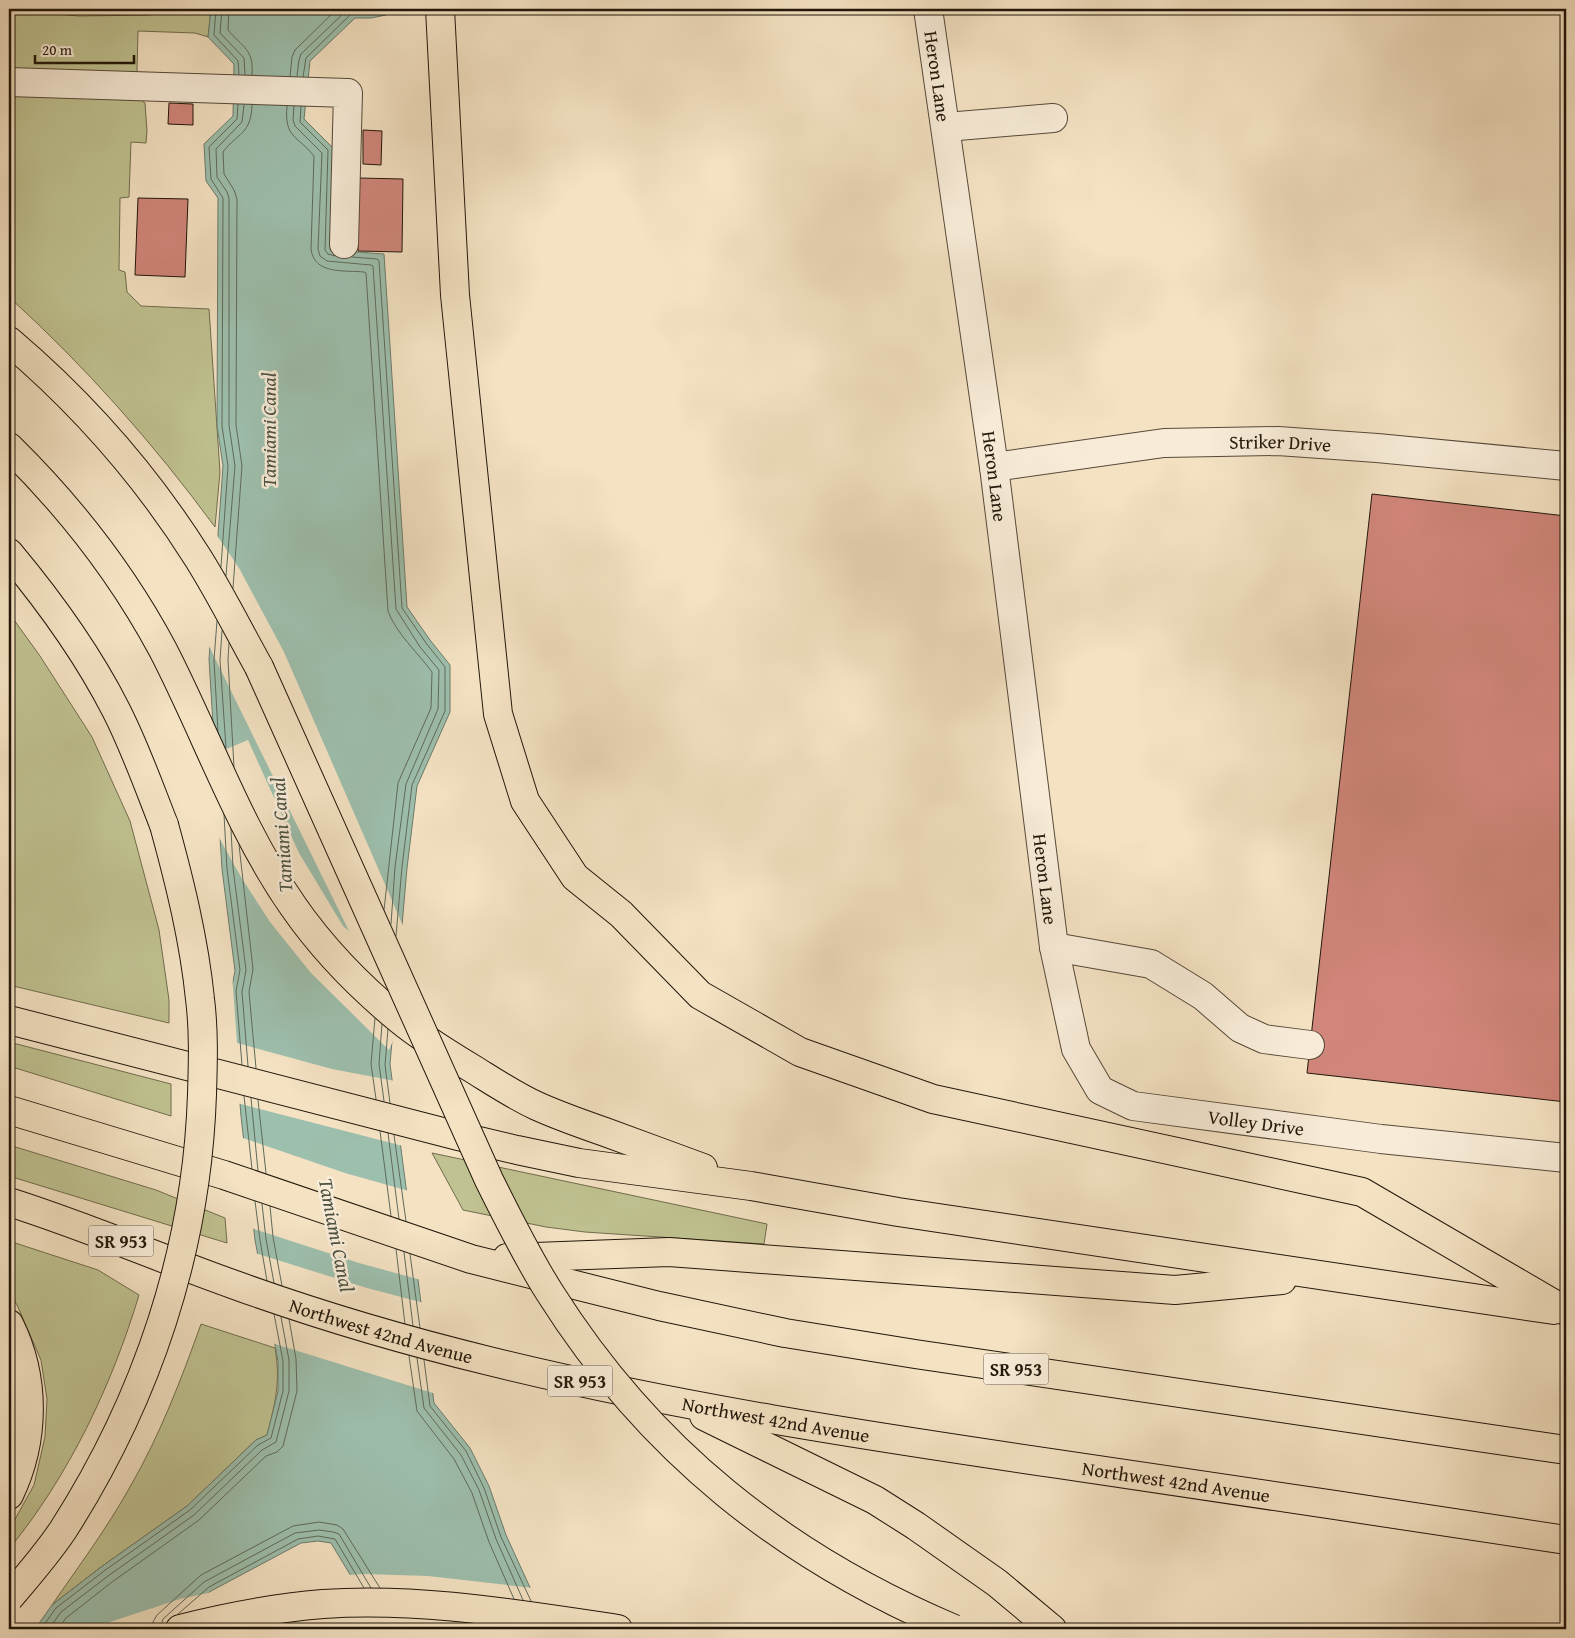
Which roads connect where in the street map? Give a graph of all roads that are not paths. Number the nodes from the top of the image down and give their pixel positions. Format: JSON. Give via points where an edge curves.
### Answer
{"nodes":[{"id":1,"x":440,"y":9,"type":"edge"},
{"id":2,"x":928,"y":9,"type":"edge"},
{"id":3,"x":9,"y":82,"type":"edge"},
{"id":4,"x":1053,"y":118,"type":"dead end"},
{"id":5,"x":946,"y":127,"type":"junction"},
{"id":6,"x":344,"y":244,"type":"dead end"},
{"id":7,"x":9,"y":341,"type":"edge"},
{"id":8,"x":9,"y":446,"type":"edge"},
{"id":9,"x":1566,"y":466,"type":"edge"},
{"id":10,"x":994,"y":467,"type":"junction"},
{"id":11,"x":9,"y":553,"type":"edge"},
{"id":12,"x":1054,"y":947,"type":"junction"},
{"id":13,"x":9,"y":1020,"type":"edge"},
{"id":14,"x":1310,"y":1045,"type":"dead end"},
{"id":15,"x":9,"y":1110,"type":"edge"},
{"id":16,"x":1566,"y":1158,"type":"edge"},
{"id":17,"x":751,"y":1186,"type":"junction"},
{"id":18,"x":9,"y":1202,"type":"edge"},
{"id":19,"x":470,"y":1259,"type":"junction"},
{"id":20,"x":1326,"y":1276,"type":"junction"},
{"id":21,"x":1566,"y":1311,"type":"edge"},
{"id":22,"x":9,"y":1324,"type":"edge"},
{"id":23,"x":674,"y":1400,"type":"junction"},
{"id":24,"x":1566,"y":1450,"type":"edge"},
{"id":25,"x":9,"y":1495,"type":"edge"},
{"id":26,"x":1566,"y":1540,"type":"edge"},
{"id":27,"x":9,"y":1598,"type":"edge"},
{"id":28,"x":180,"y":1629,"type":"edge"},
{"id":29,"x":618,"y":1629,"type":"edge"},
{"id":30,"x":954,"y":1629,"type":"edge"},
{"id":31,"x":1052,"y":1629,"type":"edge"}],
"edges":[{"from":1,"to":21,"type":"highway","via":[[456,295],[498,714],[525,801],[575,877],[621,914],[700,994],[800,1052],[933,1099],[1362,1192]]},
{"from":2,"to":5,"type":"street","name":"Heron Lane"},
{"from":3,"to":6,"type":"street","via":[[348,93]]},
{"from":4,"to":5,"type":"street"},
{"from":5,"to":10,"type":"street","name":"Heron Lane"},
{"from":7,"to":30,"type":"highway","bridge":true,"via":[[57,385],[112,444],[162,505],[198,558],[255,660],[489,1180],[550,1292],[581,1339],[654,1428],[695,1468],[745,1509],[787,1540],[848,1577]]},
{"from":8,"to":17,"type":"highway","via":[[77,522],[131,597],[164,652],[258,850],[292,906],[355,980],[401,1021],[457,1060],[534,1105]]},
{"from":9,"to":10,"type":"street","name":"Striker Drive","via":[[1278,441],[1164,443]]},
{"from":10,"to":12,"type":"street","name":"Heron Lane"},
{"from":11,"to":27,"type":"highway","bridge":true,"via":[[60,619],[100,680],[130,740],[164,825],[193,941],[203,1061],[195,1184],[184,1245],[148,1364],[124,1420],[62,1532]]},
{"from":12,"to":14,"type":"street","via":[[1151,964],[1203,996],[1240,1028],[1264,1039]]},
{"from":12,"to":16,"type":"street","name":"Volley Drive","via":[[1076,1049],[1100,1090],[1133,1106],[1381,1139]]},
{"from":13,"to":17,"type":"highway","via":[[517,1150]]},
{"from":15,"to":19,"type":"highway","number":"SR 953","via":[[224,1175]]},
{"from":17,"to":20,"type":"highway"},
{"from":18,"to":23,"type":"highway","name":"Northwest 42nd Avenue","number":"SR 953","via":[[310,1310],[486,1360]]},
{"from":19,"to":20,"type":"highway","via":[[669,1252],[1175,1290]]},
{"from":19,"to":24,"type":"highway","number":"SR 953","via":[[659,1306],[785,1333]]},
{"from":20,"to":21,"type":"highway"},
{"from":22,"to":25,"type":"highway","via":[[26,1371],[29,1409],[24,1450]]},
{"from":23,"to":26,"type":"highway","name":"Northwest 42nd Avenue","number":"SR 953","via":[[858,1434]]},
{"from":23,"to":31,"type":"highway","via":[[875,1500],[996,1583]]},
{"from":28,"to":29,"type":"highway","via":[[296,1607],[382,1603],[473,1609]]}]}
